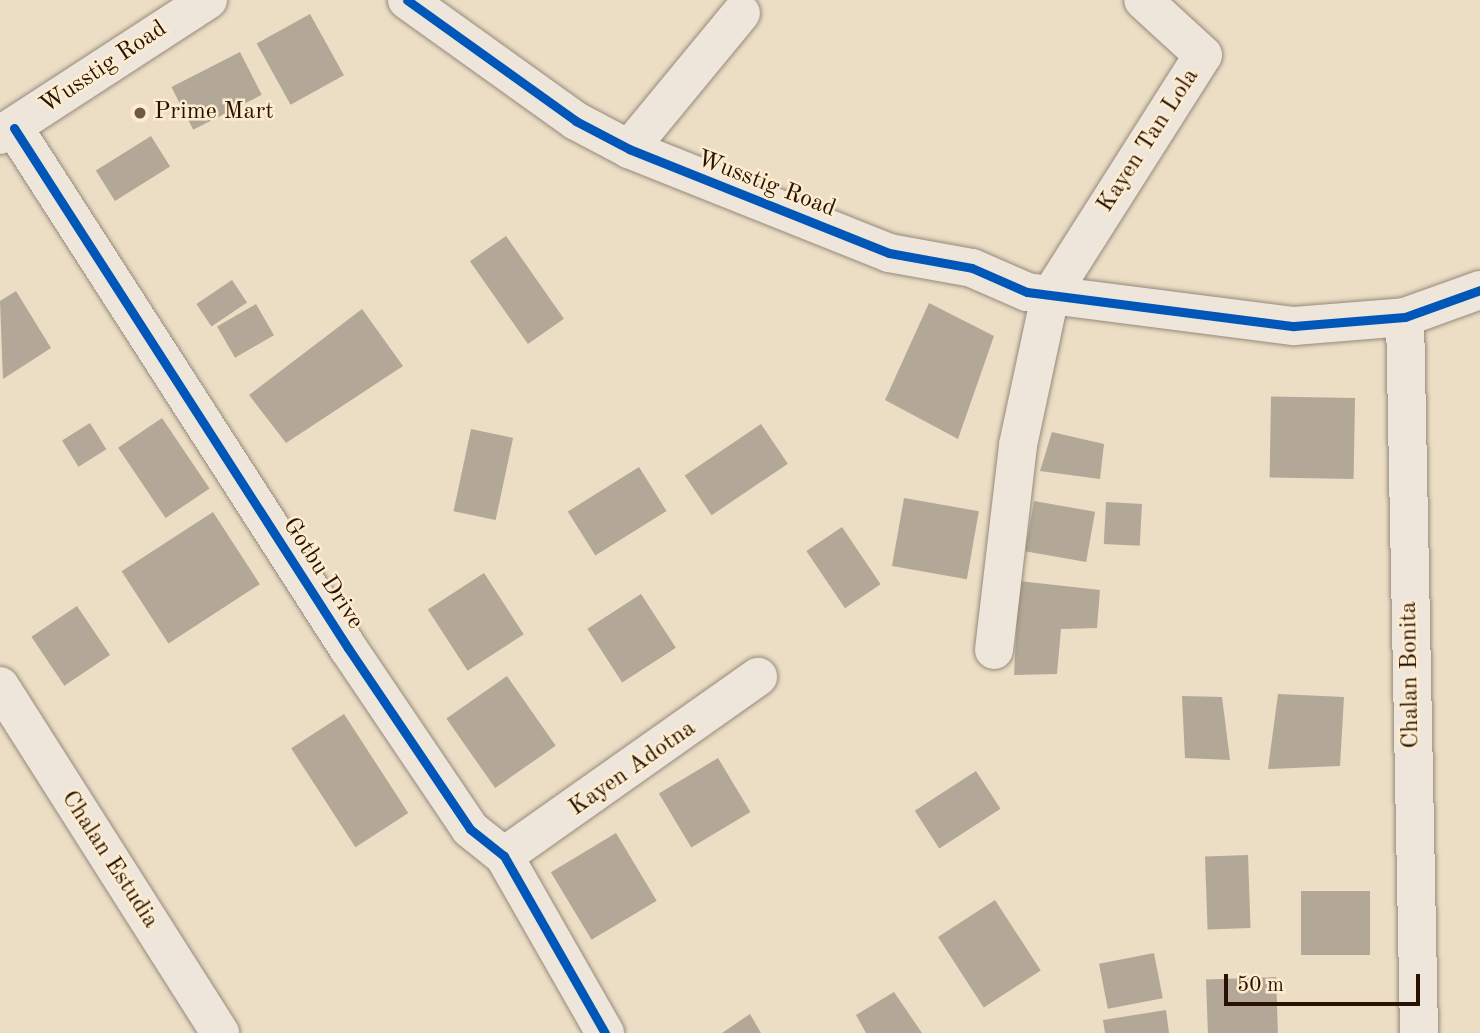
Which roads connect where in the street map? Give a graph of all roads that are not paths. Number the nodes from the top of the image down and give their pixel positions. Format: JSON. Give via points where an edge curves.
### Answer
{"nodes":[{"id":1,"x":208,"y":0,"type":"edge"},
{"id":2,"x":1143,"y":0,"type":"edge"},
{"id":3,"x":410,"y":1,"type":"edge"},
{"id":4,"x":741,"y":13,"type":"dead end"},
{"id":5,"x":7,"y":131,"type":"edge"},
{"id":6,"x":628,"y":149,"type":"junction"},
{"id":7,"x":1480,"y":290,"type":"edge"},
{"id":8,"x":1050,"y":296,"type":"junction"},
{"id":9,"x":1405,"y":317,"type":"junction"},
{"id":10,"x":994,"y":650,"type":"dead end"},
{"id":11,"x":758,"y":677,"type":"dead end"},
{"id":12,"x":0,"y":686,"type":"edge"},
{"id":13,"x":504,"y":856,"type":"junction"},
{"id":14,"x":220,"y":1033,"type":"edge"},
{"id":15,"x":605,"y":1033,"type":"edge"},
{"id":16,"x":1419,"y":1033,"type":"edge"}],
"edges":[{"from":1,"to":5,"type":"street","name":"Wusstig Road"},
{"from":2,"to":8,"type":"street","name":"Kayen Tan Lola","via":[[1203,55]]},
{"from":3,"to":6,"type":"street","name":"Wusstig Road","via":[[576,121]]},
{"from":4,"to":6,"type":"street"},
{"from":5,"to":13,"type":"street","name":"Gotbu Drive","via":[[470,829]]},
{"from":6,"to":8,"type":"street","name":"Wusstig Road","via":[[889,253],[972,268]]},
{"from":7,"to":9,"type":"street","name":"Wusstig Road"},
{"from":8,"to":9,"type":"street","name":"Wusstig Road","via":[[1294,326]]},
{"from":8,"to":10,"type":"street","via":[[1018,445]]},
{"from":9,"to":16,"type":"street","name":"Chalan Bonita"},
{"from":11,"to":13,"type":"street","name":"Kayen Adotna"},
{"from":12,"to":14,"type":"street","name":"Chalan Estudia"},
{"from":13,"to":15,"type":"street","name":"Gotbu Drive"}]}
